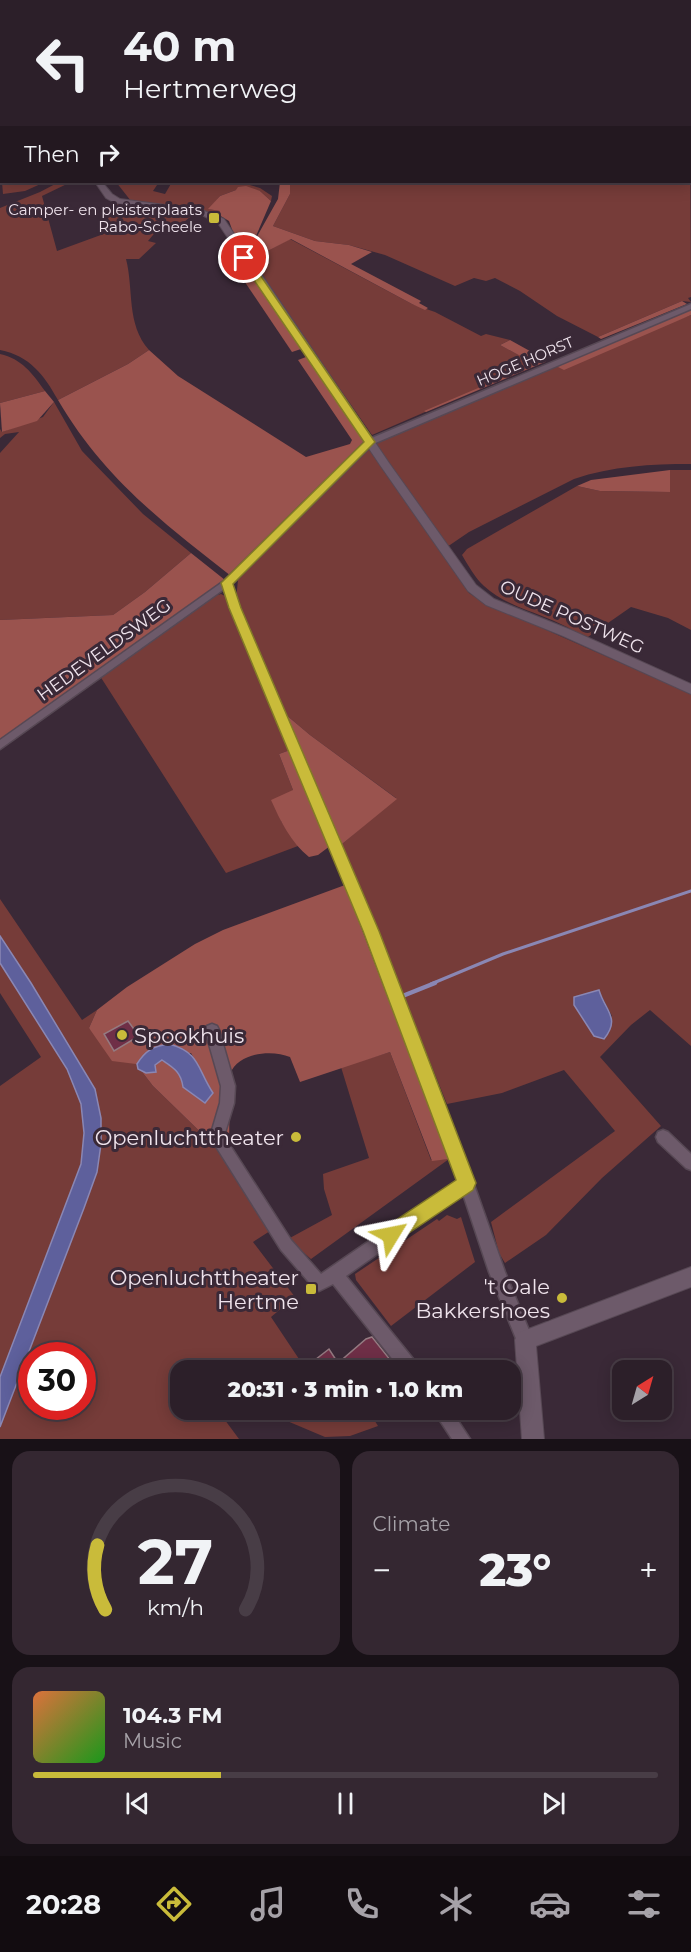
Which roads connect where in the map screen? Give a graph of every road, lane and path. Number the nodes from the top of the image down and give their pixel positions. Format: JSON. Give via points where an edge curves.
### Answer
{"nodes":[{"id":1,"x":99,"y":183,"type":"edge"},
{"id":2,"x":691,"y":306,"type":"edge"},
{"id":3,"x":370,"y":442,"type":"junction"},
{"id":4,"x":227,"y":583,"type":"junction"},
{"id":5,"x":691,"y":689,"type":"edge"},
{"id":6,"x":0,"y":745,"type":"edge"},
{"id":7,"x":212,"y":1030,"type":"dead end"},
{"id":8,"x":663,"y":1137,"type":"dead end"},
{"id":9,"x":691,"y":1163,"type":"edge"},
{"id":10,"x":466,"y":1183,"type":"junction"},
{"id":11,"x":335,"y":1274,"type":"junction"},
{"id":12,"x":691,"y":1277,"type":"edge"},
{"id":13,"x":525,"y":1340,"type":"junction"},
{"id":14,"x":403,"y":1360,"type":"edge"},
{"id":15,"x":448,"y":1420,"type":"edge"},
{"id":16,"x":462,"y":1439,"type":"edge"},
{"id":17,"x":533,"y":1439,"type":"edge"}],
"edges":[{"from":1,"to":3,"type":"street","name":"OUDE POSTWEG","via":[[118,201],[202,212],[221,221]]},
{"from":2,"to":3,"type":"street","name":"HOGE HORST"},
{"from":3,"to":4,"type":"street","name":"HEDEVELDSWEG"},
{"from":3,"to":5,"type":"street","name":"OUDE POSTWEG","via":[[481,596]]},
{"from":4,"to":6,"type":"street","name":"HEDEVELDSWEG"},
{"from":4,"to":10,"type":"street","via":[[371,931]]},
{"from":7,"to":11,"type":"street","via":[[228,1086],[217,1137],[286,1245],[319,1283]]},
{"from":8,"to":9,"type":"street"},
{"from":10,"to":11,"type":"street"},
{"from":10,"to":13,"type":"street"},
{"from":11,"to":14,"type":"street"},
{"from":12,"to":13,"type":"street"},
{"from":13,"to":17,"type":"street"},
{"from":15,"to":16,"type":"street"}]}
